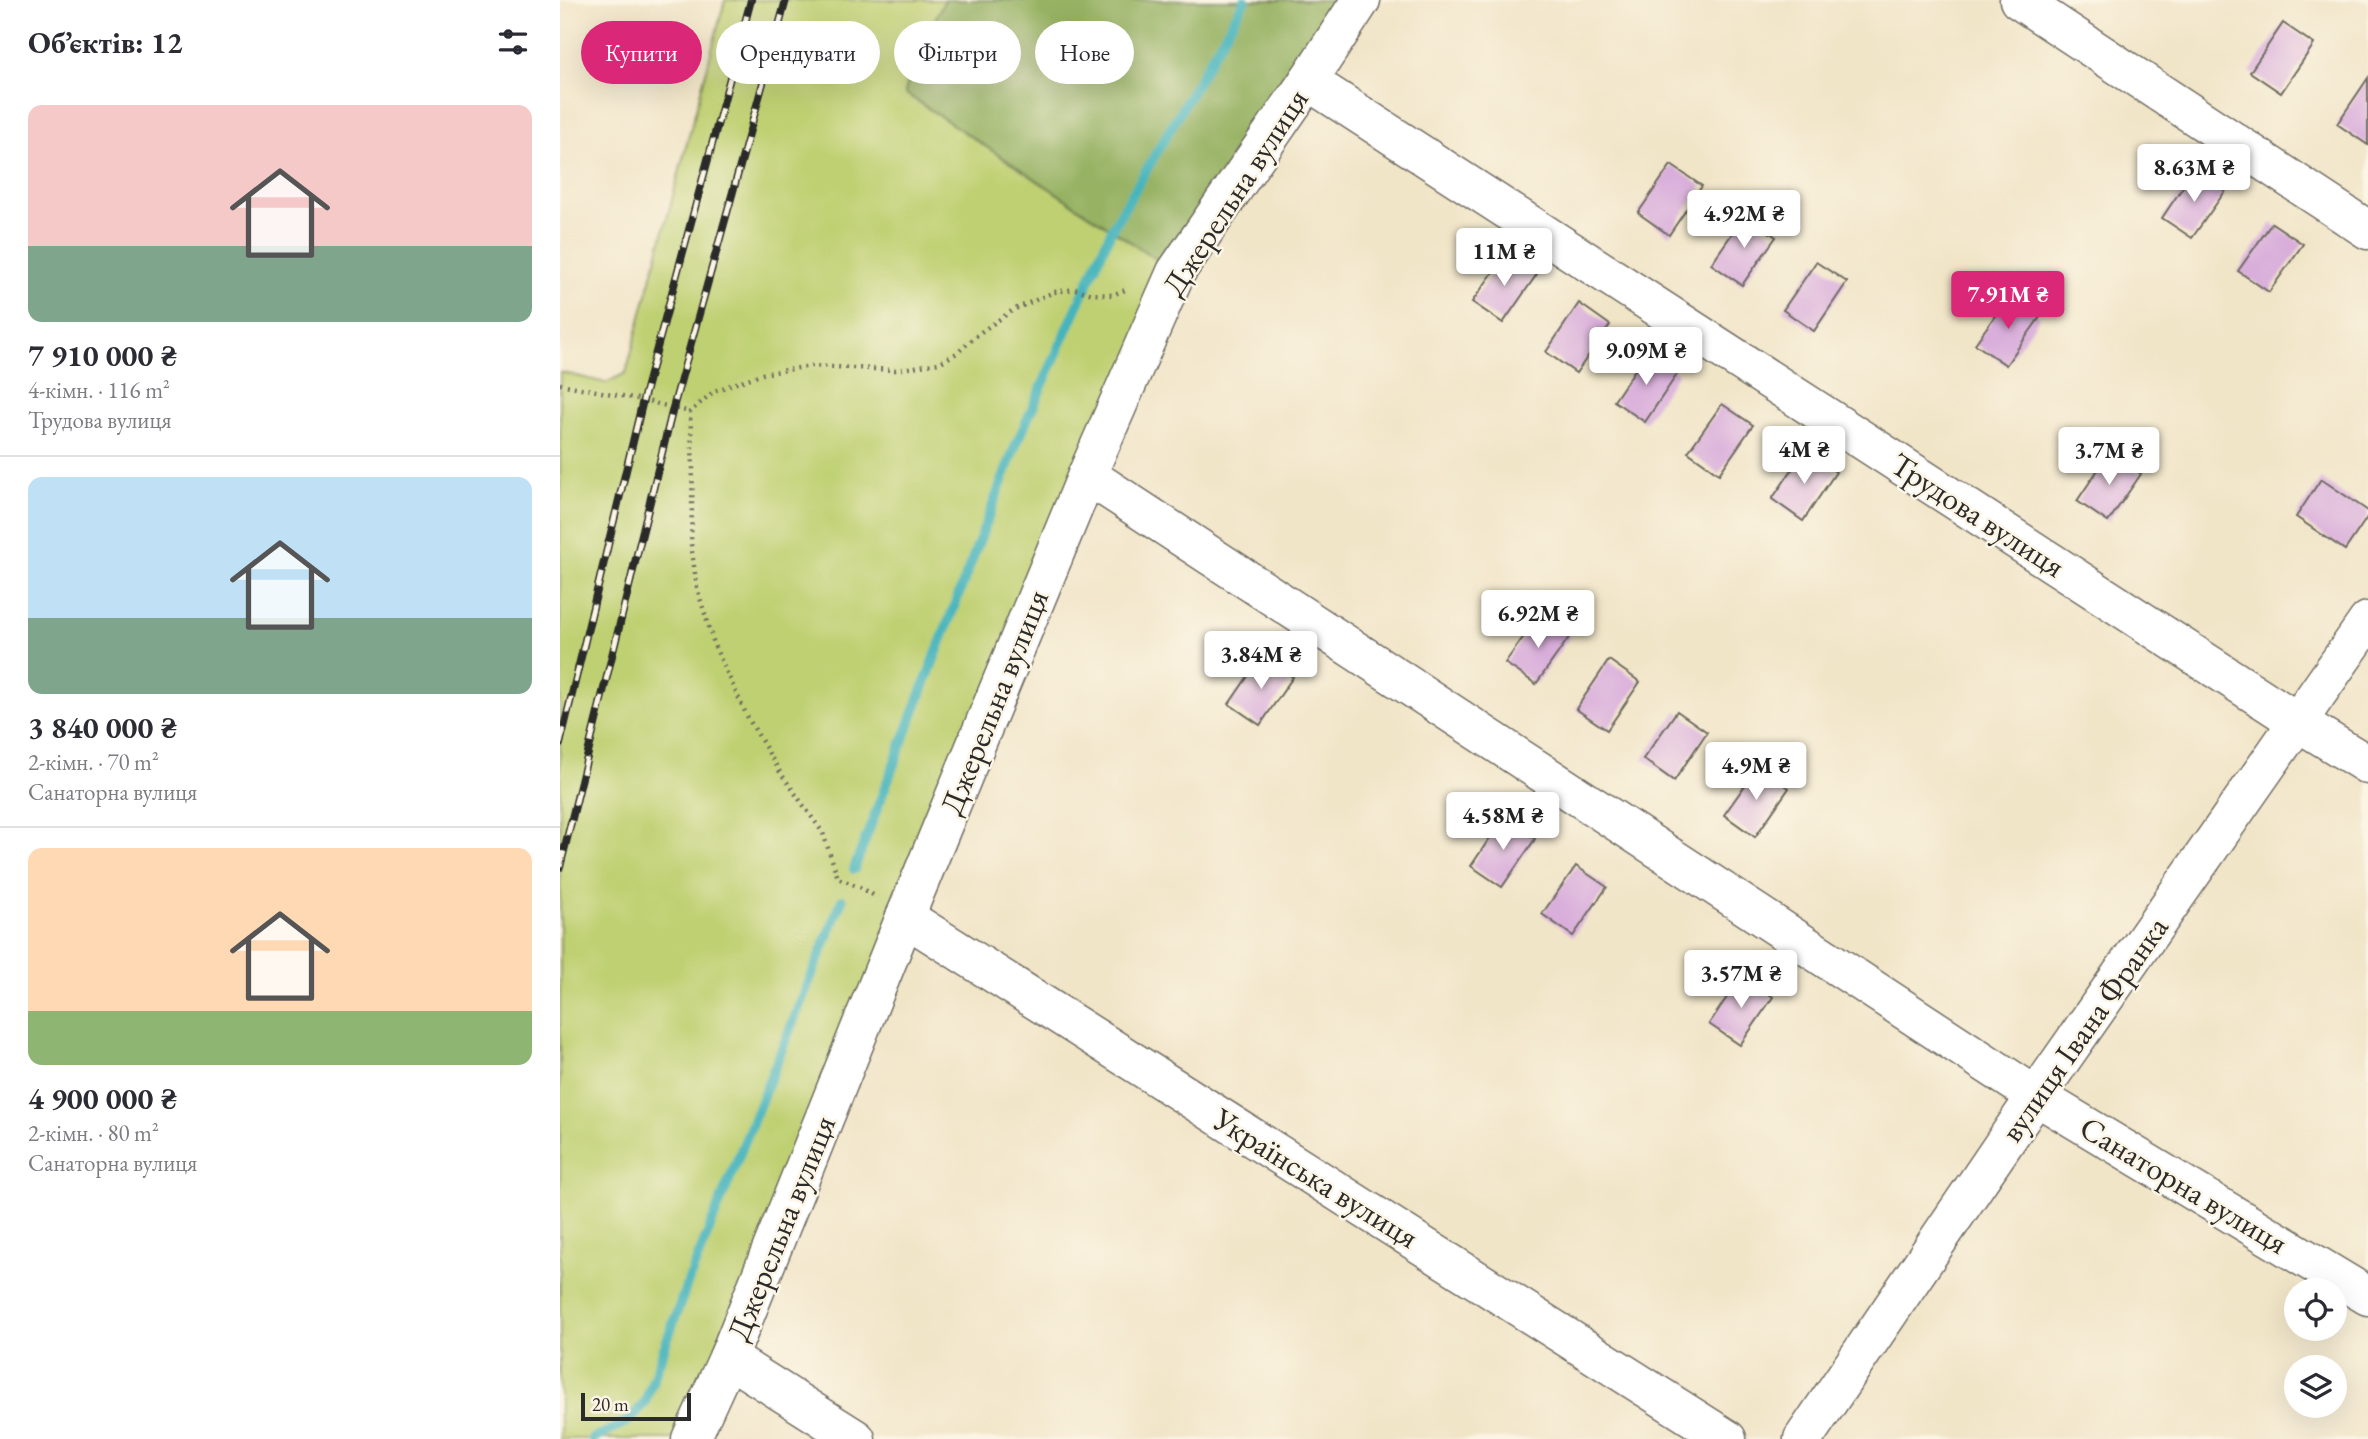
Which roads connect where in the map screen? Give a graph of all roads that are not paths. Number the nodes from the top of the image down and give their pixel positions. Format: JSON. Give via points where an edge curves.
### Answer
{"nodes":[{"id":1,"x":1361,"y":0,"type":"edge"},
{"id":2,"x":2019,"y":0,"type":"edge"},
{"id":3,"x":1308,"y":81,"type":"junction"},
{"id":4,"x":2368,"y":230,"type":"edge"},
{"id":5,"x":1087,"y":475,"type":"junction"},
{"id":6,"x":2368,"y":621,"type":"edge"},
{"id":7,"x":2298,"y":722,"type":"junction"},
{"id":8,"x":2368,"y":765,"type":"edge"},
{"id":9,"x":905,"y":918,"type":"junction"},
{"id":10,"x":2036,"y":1096,"type":"junction"},
{"id":11,"x":2368,"y":1297,"type":"edge"},
{"id":12,"x":728,"y":1358,"type":"junction"},
{"id":13,"x":691,"y":1439,"type":"edge"},
{"id":14,"x":856,"y":1439,"type":"edge"},
{"id":15,"x":1727,"y":1439,"type":"edge"},
{"id":16,"x":1804,"y":1439,"type":"edge"}],
"edges":[{"from":1,"to":3,"type":"street","name":"Джерельна вулиця"},
{"from":2,"to":4,"type":"street"},
{"from":3,"to":5,"type":"street","name":"Джерельна вулиця","via":[[1176,272]]},
{"from":3,"to":7,"type":"street","name":"Трудова вулиця"},
{"from":5,"to":9,"type":"street","name":"Джерельна вулиця"},
{"from":5,"to":10,"type":"street","name":"Санаторна вулиця"},
{"from":6,"to":7,"type":"street","name":"вулиця Івана Франка"},
{"from":7,"to":8,"type":"street","name":"Трудова вулиця"},
{"from":7,"to":10,"type":"street","name":"вулиця Івана Франка"},
{"from":9,"to":12,"type":"street","name":"Джерельна вулиця"},
{"from":9,"to":15,"type":"street","name":"Українська вулиця"},
{"from":10,"to":11,"type":"street","name":"Санаторна вулиця"},
{"from":10,"to":16,"type":"street","name":"вулиця Івана Франка"},
{"from":12,"to":13,"type":"street","name":"Джерельна вулиця"},
{"from":12,"to":14,"type":"street"}]}
